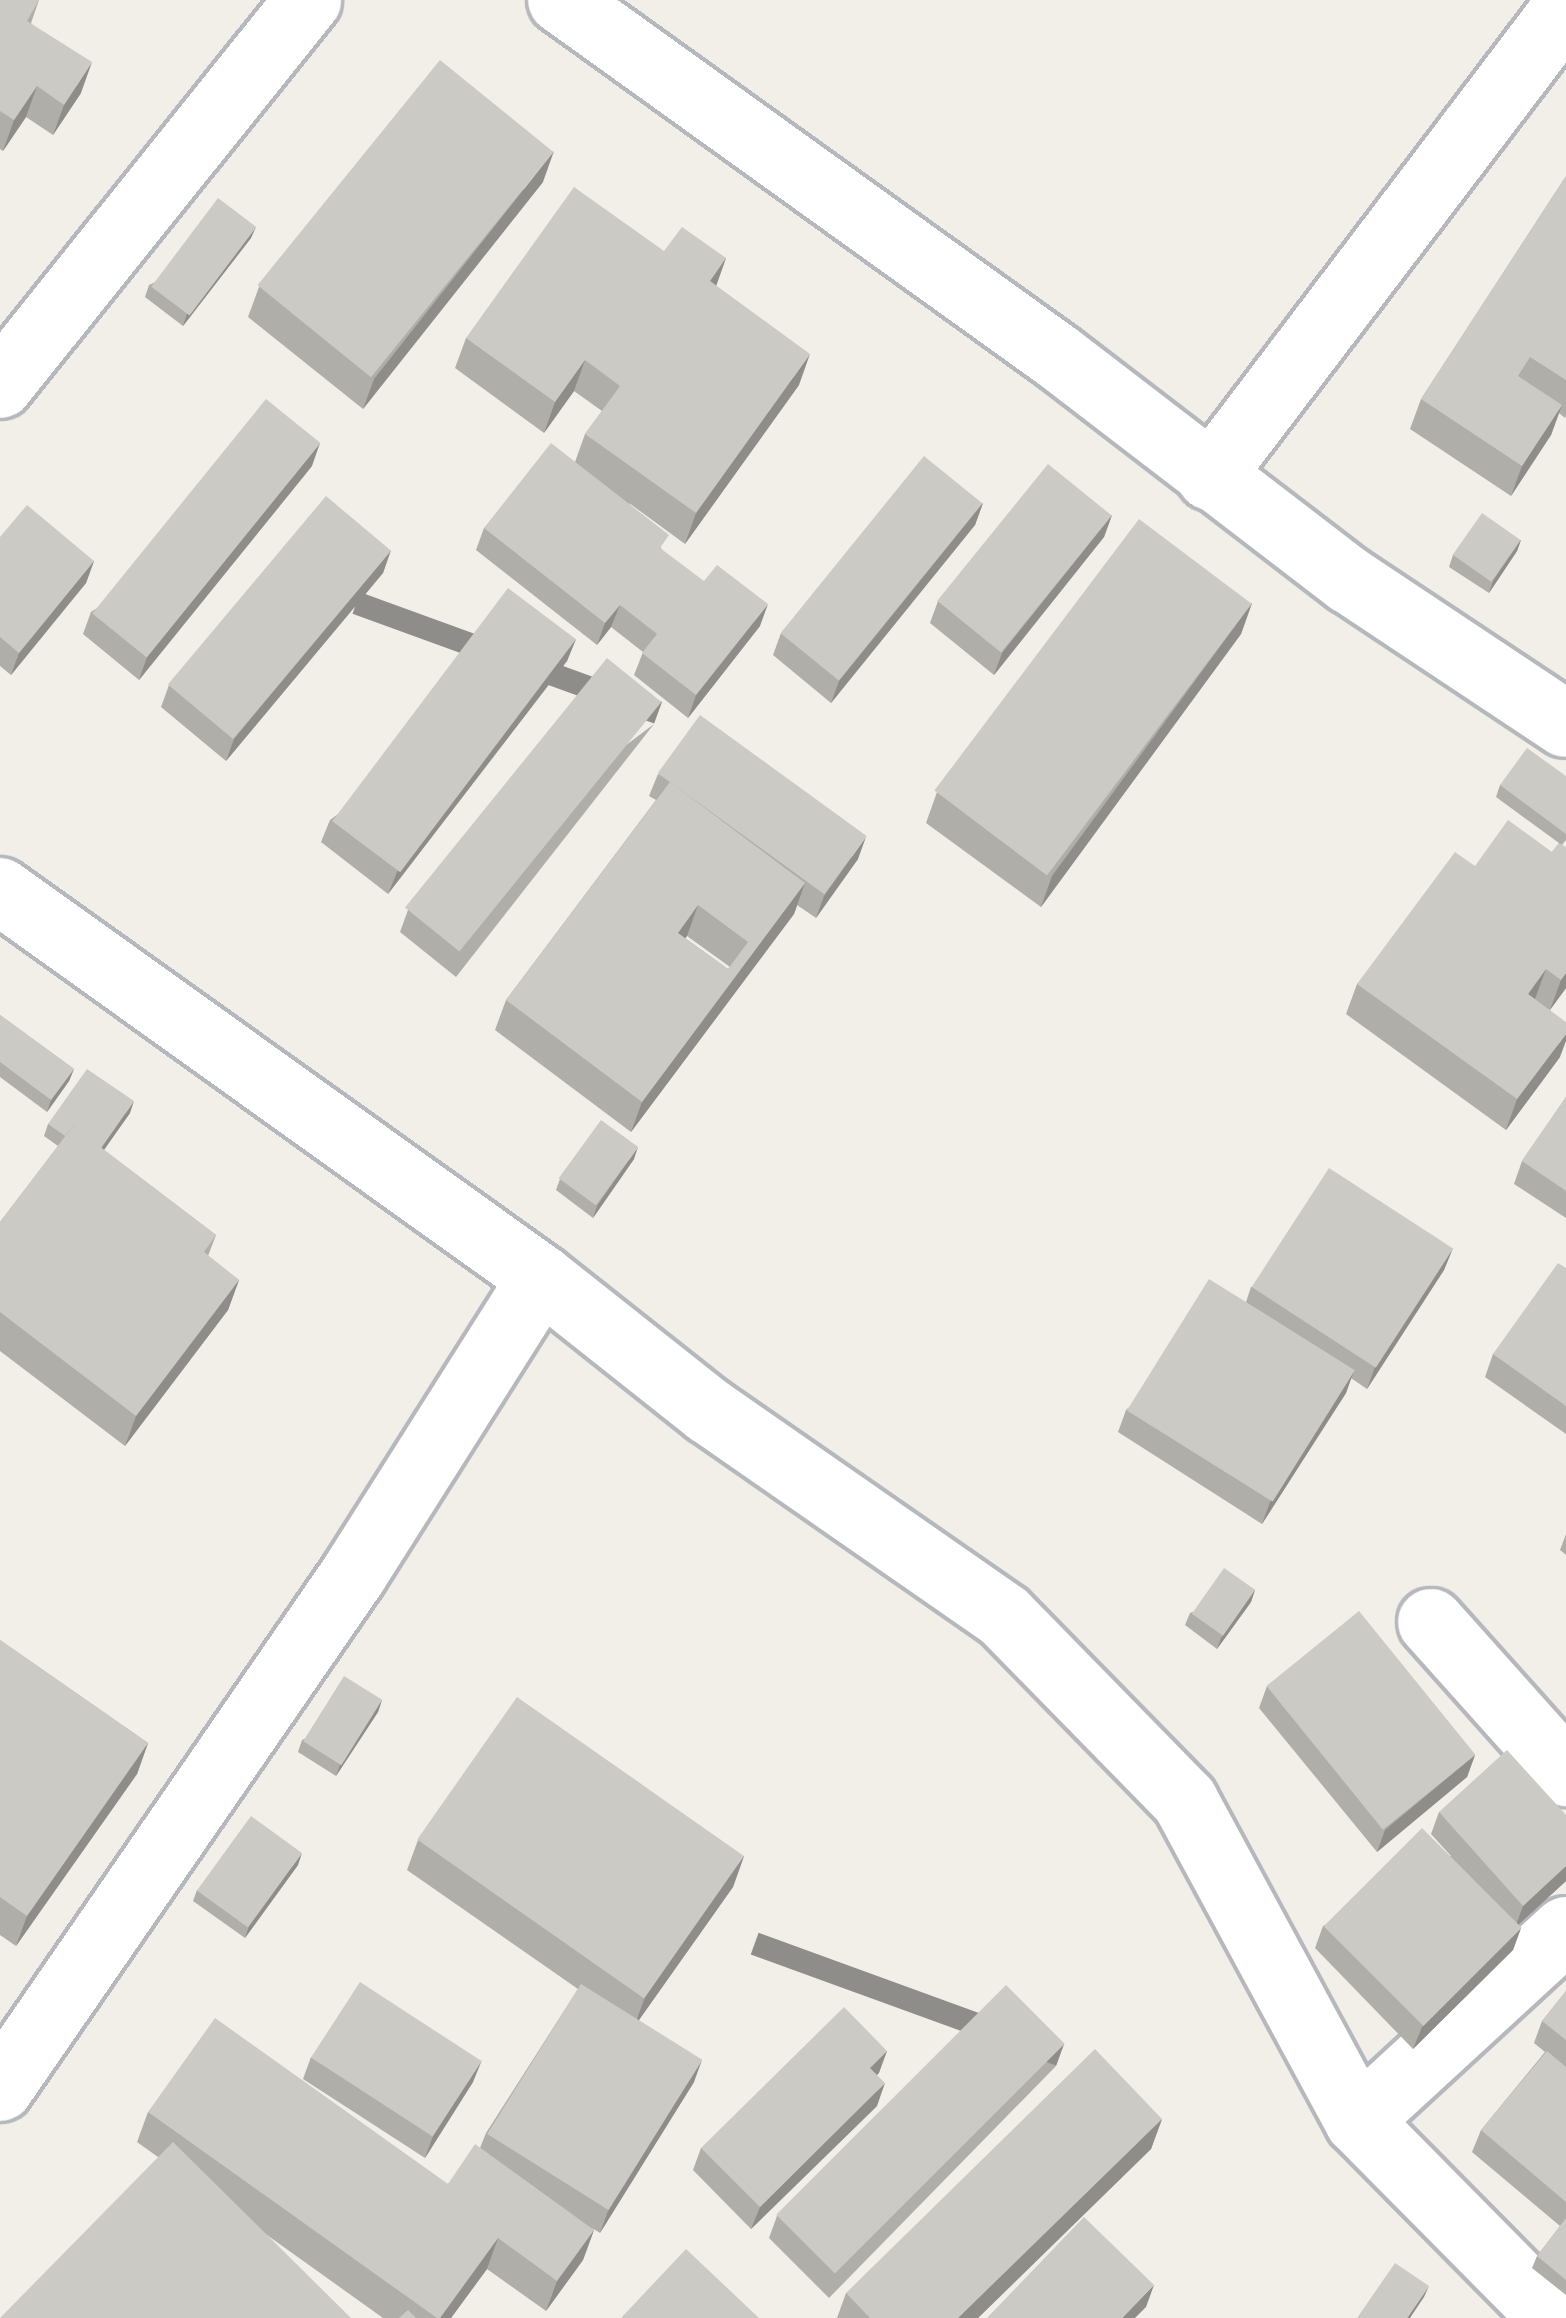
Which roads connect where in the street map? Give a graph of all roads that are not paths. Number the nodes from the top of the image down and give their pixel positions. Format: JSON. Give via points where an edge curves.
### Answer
{"nodes":[{"id":1,"x":308,"y":0,"type":"edge"},
{"id":2,"x":562,"y":0,"type":"edge"},
{"id":3,"x":1566,"y":8,"type":"edge"},
{"id":4,"x":0,"y":385,"type":"edge"},
{"id":5,"x":1210,"y":477,"type":"junction"},
{"id":6,"x":1566,"y":724,"type":"edge"},
{"id":7,"x":0,"y":891,"type":"edge"},
{"id":8,"x":541,"y":1278,"type":"junction"},
{"id":9,"x":1431,"y":1622,"type":"dead end"},
{"id":10,"x":1566,"y":1773,"type":"edge"},
{"id":11,"x":1566,"y":1930,"type":"edge"},
{"id":12,"x":0,"y":2088,"type":"edge"},
{"id":13,"x":1358,"y":2121,"type":"junction"},
{"id":14,"x":1553,"y":2318,"type":"edge"}],
"edges":[{"from":1,"to":4,"type":"street"},
{"from":2,"to":5,"type":"street","via":[[1058,357]]},
{"from":3,"to":5,"type":"street"},
{"from":5,"to":6,"type":"street"},
{"from":7,"to":8,"type":"street"},
{"from":8,"to":12,"type":"street","via":[[354,1574]]},
{"from":8,"to":13,"type":"street","via":[[709,1411],[1004,1616],[1185,1801]]},
{"from":9,"to":10,"type":"street"},
{"from":11,"to":13,"type":"street"},
{"from":13,"to":14,"type":"street"}]}
